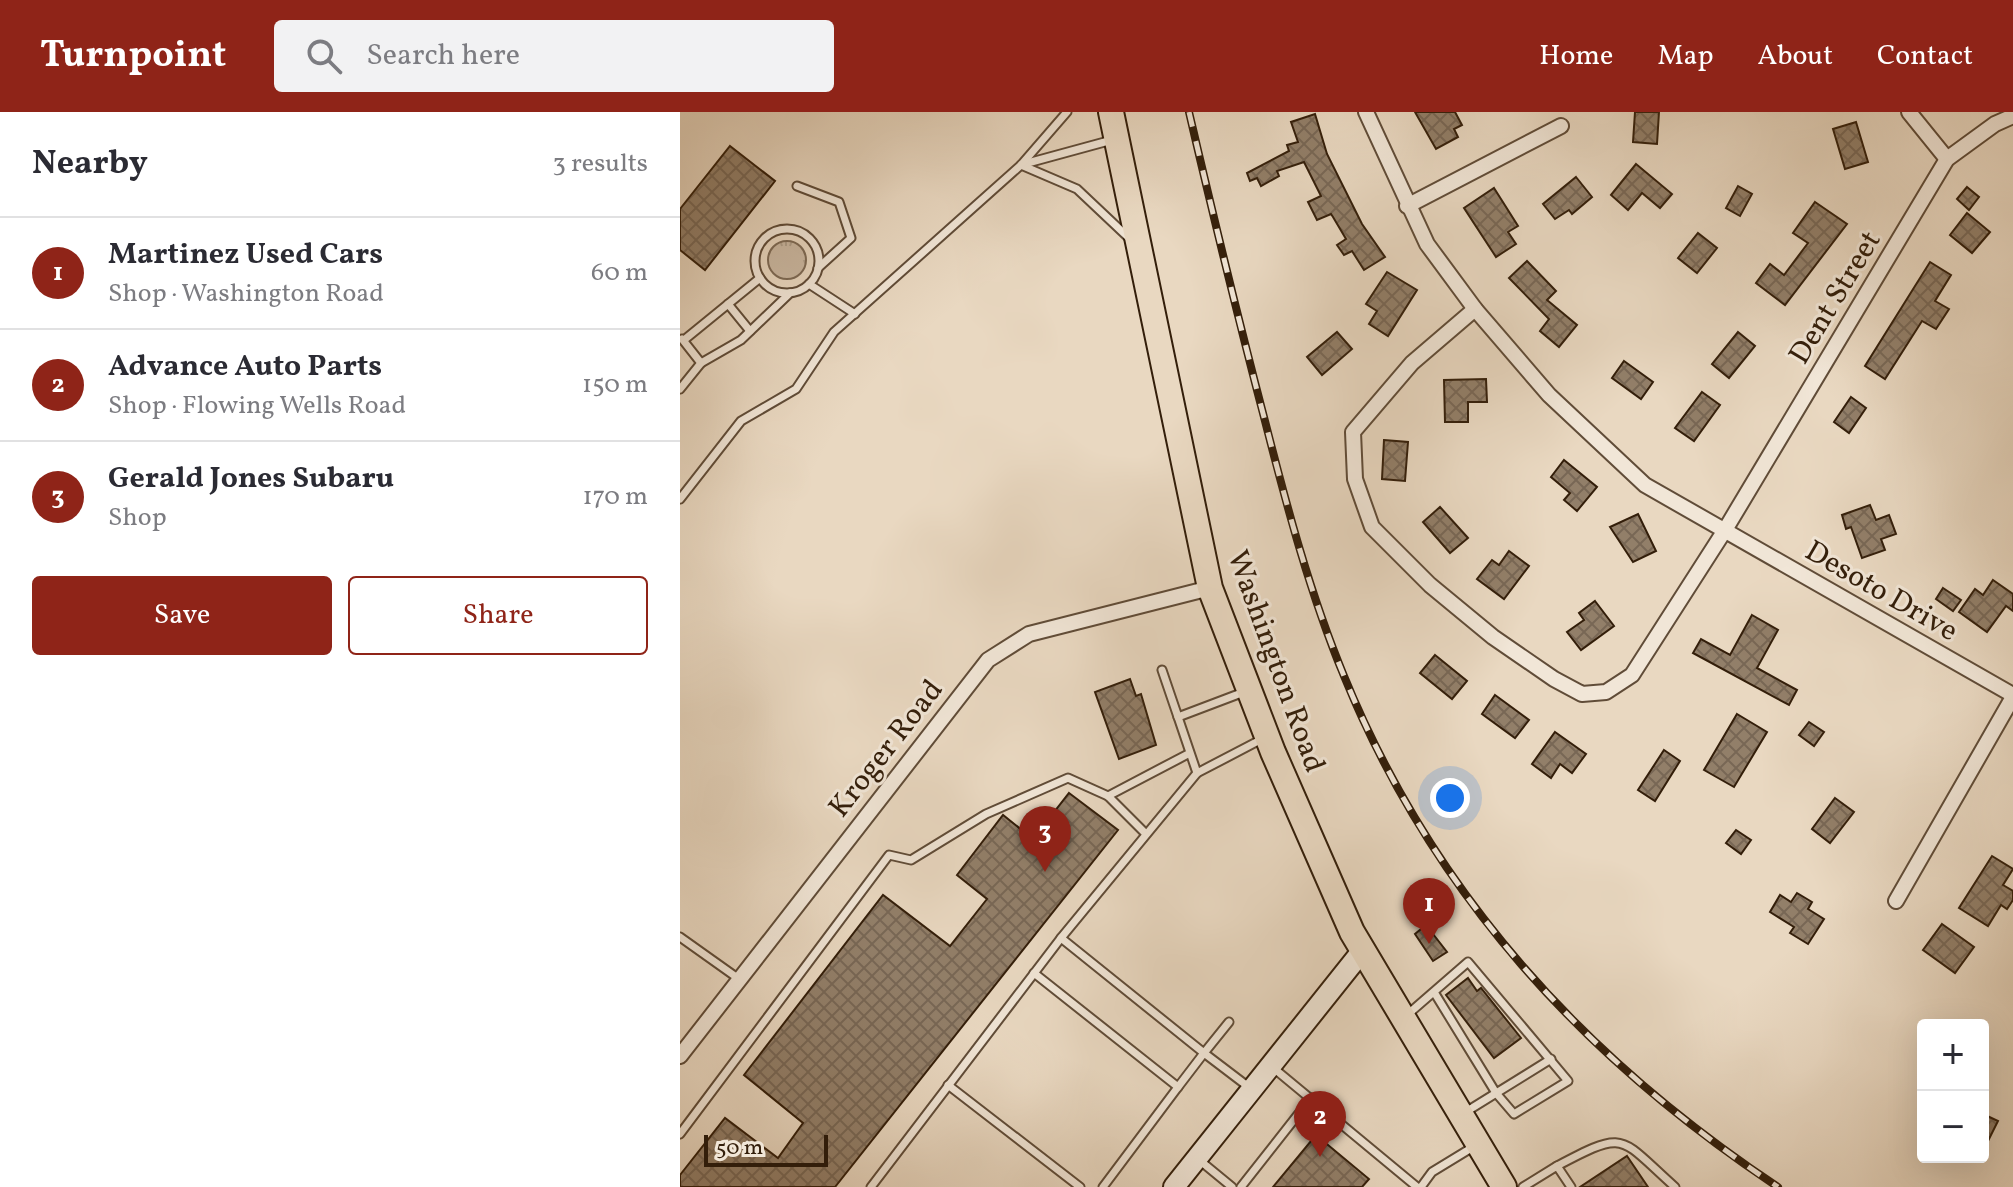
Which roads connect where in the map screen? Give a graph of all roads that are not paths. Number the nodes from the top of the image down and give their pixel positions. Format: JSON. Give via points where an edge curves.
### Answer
{"nodes":[{"id":1,"x":1067,"y":112,"type":"edge"},
{"id":2,"x":1111,"y":112,"type":"edge"},
{"id":3,"x":1366,"y":112,"type":"edge"},
{"id":4,"x":1909,"y":112,"type":"edge"},
{"id":5,"x":2013,"y":116,"type":"edge"},
{"id":6,"x":1561,"y":126,"type":"dead end"},
{"id":7,"x":1115,"y":140,"type":"junction"},
{"id":8,"x":1947,"y":159,"type":"junction"},
{"id":9,"x":1021,"y":165,"type":"junction"},
{"id":10,"x":797,"y":186,"type":"dead end"},
{"id":11,"x":1407,"y":206,"type":"junction"},
{"id":12,"x":1137,"y":247,"type":"junction"},
{"id":13,"x":818,"y":268,"type":"junction"},
{"id":14,"x":760,"y":278,"type":"junction"},
{"id":15,"x":809,"y":284,"type":"junction"},
{"id":16,"x":790,"y":293,"type":"junction"},
{"id":17,"x":728,"y":304,"type":"junction"},
{"id":18,"x":1475,"y":309,"type":"junction"},
{"id":19,"x":855,"y":314,"type":"junction"},
{"id":20,"x":750,"y":331,"type":"junction"},
{"id":21,"x":682,"y":339,"type":"edge"},
{"id":22,"x":701,"y":363,"type":"junction"},
{"id":23,"x":680,"y":389,"type":"edge"},
{"id":24,"x":680,"y":499,"type":"edge"},
{"id":25,"x":1725,"y":530,"type":"junction"},
{"id":26,"x":1210,"y":588,"type":"junction"},
{"id":27,"x":1162,"y":670,"type":"dead end"},
{"id":28,"x":1250,"y":690,"type":"junction"},
{"id":29,"x":2013,"y":696,"type":"edge"},
{"id":30,"x":1178,"y":717,"type":"junction"},
{"id":31,"x":1267,"y":737,"type":"junction"},
{"id":32,"x":1188,"y":754,"type":"junction"},
{"id":33,"x":1197,"y":773,"type":"junction"},
{"id":34,"x":1108,"y":796,"type":"junction"},
{"id":35,"x":1145,"y":833,"type":"junction"},
{"id":36,"x":1896,"y":901,"type":"dead end"},
{"id":37,"x":680,"y":937,"type":"edge"},
{"id":38,"x":1061,"y":938,"type":"junction"},
{"id":39,"x":1363,"y":950,"type":"junction"},
{"id":40,"x":1034,"y":973,"type":"junction"},
{"id":41,"x":739,"y":979,"type":"junction"},
{"id":42,"x":1434,"y":992,"type":"junction"},
{"id":43,"x":1404,"y":1018,"type":"junction"},
{"id":44,"x":1229,"y":1022,"type":"dead end"},
{"id":45,"x":1204,"y":1053,"type":"junction"},
{"id":46,"x":680,"y":1056,"type":"edge"},
{"id":47,"x":1551,"y":1059,"type":"junction"},
{"id":48,"x":1270,"y":1065,"type":"junction"},
{"id":49,"x":948,"y":1085,"type":"junction"},
{"id":50,"x":1178,"y":1087,"type":"junction"},
{"id":51,"x":1251,"y":1089,"type":"junction"},
{"id":52,"x":1496,"y":1093,"type":"junction"},
{"id":53,"x":1311,"y":1098,"type":"junction"},
{"id":54,"x":1461,"y":1114,"type":"junction"},
{"id":55,"x":680,"y":1134,"type":"edge"},
{"id":56,"x":1478,"y":1144,"type":"junction"},
{"id":57,"x":1196,"y":1158,"type":"junction"},
{"id":58,"x":1557,"y":1166,"type":"junction"},
{"id":59,"x":1221,"y":1178,"type":"junction"},
{"id":60,"x":871,"y":1187,"type":"edge"},
{"id":61,"x":1080,"y":1187,"type":"edge"},
{"id":62,"x":1103,"y":1187,"type":"edge"},
{"id":63,"x":1174,"y":1187,"type":"edge"},
{"id":64,"x":1214,"y":1187,"type":"edge"},
{"id":65,"x":1232,"y":1187,"type":"edge"},
{"id":66,"x":1241,"y":1187,"type":"edge"},
{"id":67,"x":1419,"y":1187,"type":"edge"},
{"id":68,"x":1504,"y":1187,"type":"edge"},
{"id":69,"x":1523,"y":1187,"type":"edge"},
{"id":70,"x":1571,"y":1187,"type":"edge"},
{"id":71,"x":1675,"y":1187,"type":"edge"}],
"edges":[{"from":1,"to":9,"type":"lane"},
{"from":2,"to":7,"type":"main road","name":"Washington Road"},
{"from":3,"to":11,"type":"street","name":"Desoto Drive"},
{"from":4,"to":8,"type":"street"},
{"from":5,"to":8,"type":"street","name":"Dent Street"},
{"from":6,"to":11,"type":"street"},
{"from":7,"to":9,"type":"lane"},
{"from":7,"to":12,"type":"main road","name":"Washington Road"},
{"from":8,"to":25,"type":"street","name":"Dent Street"},
{"from":9,"to":12,"type":"lane","via":[[1077,189]]},
{"from":9,"to":19,"type":"lane"},
{"from":10,"to":13,"type":"lane","via":[[839,202],[851,228],[851,238]]},
{"from":11,"to":18,"type":"street","name":"Desoto Drive","via":[[1427,244]]},
{"from":12,"to":26,"type":"main road","name":"Washington Road"},
{"from":13,"to":14,"type":"lane","via":[[810,239],[781,229],[757,247],[755,268]]},
{"from":13,"to":15,"type":"lane"},
{"from":14,"to":16,"type":"lane","via":[[773,290]]},
{"from":14,"to":17,"type":"lane"},
{"from":15,"to":16,"type":"lane"},
{"from":15,"to":19,"type":"lane"},
{"from":16,"to":20,"type":"lane"},
{"from":17,"to":20,"type":"lane"},
{"from":17,"to":21,"type":"lane"},
{"from":18,"to":25,"type":"street","name":"Desoto Drive","via":[[1549,395],[1645,485]]},
{"from":18,"to":25,"type":"street","name":"Dent Street","via":[[1412,363],[1353,432],[1355,479],[1372,527],[1430,585],[1554,679],[1582,694],[1606,692],[1632,675]]},
{"from":19,"to":24,"type":"lane","via":[[834,332],[796,389],[741,421]]},
{"from":20,"to":22,"type":"lane"},
{"from":21,"to":22,"type":"lane"},
{"from":22,"to":23,"type":"lane"},
{"from":25,"to":29,"type":"street","name":"Desoto Drive"},
{"from":26,"to":28,"type":"main road","name":"Washington Road"},
{"from":26,"to":41,"type":"street","name":"Kroger Road","via":[[1029,634],[988,660]]},
{"from":27,"to":30,"type":"lane"},
{"from":28,"to":30,"type":"lane"},
{"from":28,"to":31,"type":"main road","name":"Washington Road"},
{"from":29,"to":36,"type":"street"},
{"from":30,"to":32,"type":"lane"},
{"from":31,"to":33,"type":"lane"},
{"from":31,"to":39,"type":"main road","name":"Washington Road"},
{"from":32,"to":33,"type":"lane"},
{"from":32,"to":34,"type":"lane"},
{"from":33,"to":35,"type":"lane"},
{"from":34,"to":35,"type":"lane"},
{"from":34,"to":55,"type":"lane","via":[[1068,778],[986,814],[911,860],[889,855]]},
{"from":35,"to":38,"type":"lane"},
{"from":37,"to":41,"type":"lane"},
{"from":38,"to":40,"type":"lane"},
{"from":38,"to":45,"type":"lane"},
{"from":39,"to":43,"type":"main road","name":"Washington Road"},
{"from":39,"to":48,"type":"main road"},
{"from":40,"to":49,"type":"lane"},
{"from":40,"to":50,"type":"lane"},
{"from":41,"to":46,"type":"street","name":"Kroger Road"},
{"from":42,"to":43,"type":"lane"},
{"from":42,"to":47,"type":"lane","via":[[1468,962]]},
{"from":42,"to":52,"type":"lane"},
{"from":43,"to":54,"type":"main road","name":"Washington Road"},
{"from":44,"to":45,"type":"lane"},
{"from":45,"to":50,"type":"lane"},
{"from":45,"to":51,"type":"lane"},
{"from":47,"to":52,"type":"lane"},
{"from":47,"to":52,"type":"lane","via":[[1568,1081],[1514,1114]]},
{"from":48,"to":51,"type":"main road"},
{"from":48,"to":53,"type":"lane"},
{"from":49,"to":60,"type":"lane"},
{"from":49,"to":61,"type":"lane"},
{"from":50,"to":62,"type":"lane"},
{"from":51,"to":57,"type":"main road"},
{"from":52,"to":54,"type":"lane"},
{"from":53,"to":66,"type":"lane"},
{"from":53,"to":67,"type":"lane"},
{"from":54,"to":56,"type":"main road","name":"Washington Road"},
{"from":56,"to":67,"type":"lane","via":[[1432,1172]]},
{"from":56,"to":68,"type":"main road","name":"Washington Road"},
{"from":57,"to":59,"type":"lane"},
{"from":57,"to":63,"type":"main road"},
{"from":58,"to":69,"type":"lane"},
{"from":58,"to":70,"type":"lane"},
{"from":58,"to":71,"type":"lane","via":[[1606,1140],[1628,1145]]},
{"from":59,"to":64,"type":"lane"},
{"from":59,"to":65,"type":"lane"}]}
